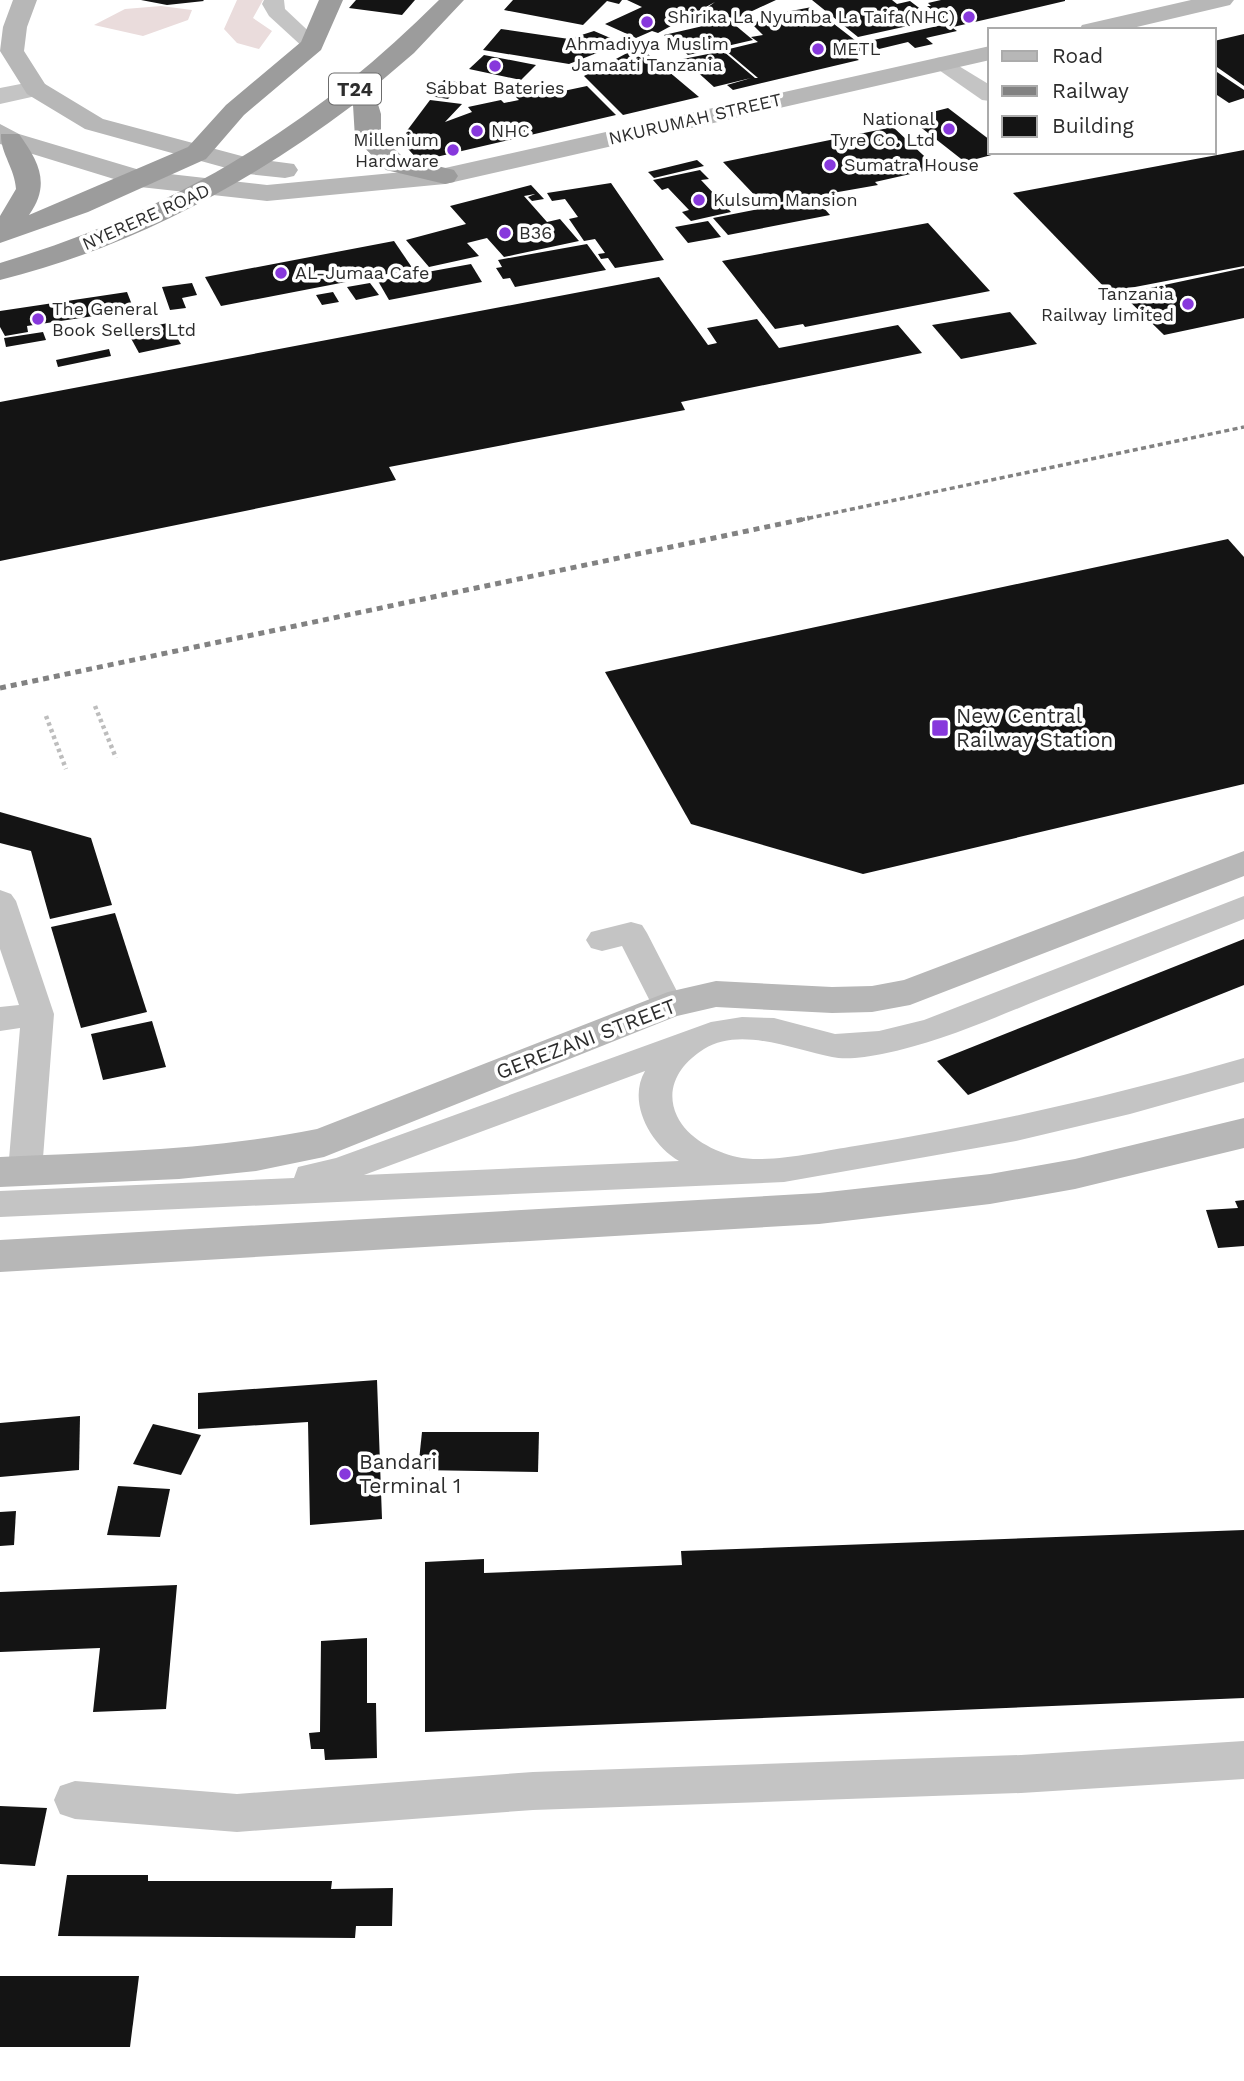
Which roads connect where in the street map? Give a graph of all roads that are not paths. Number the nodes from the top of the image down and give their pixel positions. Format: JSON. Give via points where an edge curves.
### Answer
{"nodes":[{"id":1,"x":26,"y":0,"type":"edge"},
{"id":2,"x":274,"y":0,"type":"edge"},
{"id":3,"x":331,"y":0,"type":"edge"},
{"id":4,"x":452,"y":0,"type":"edge"},
{"id":5,"x":1222,"y":0,"type":"edge"},
{"id":6,"x":1100,"y":28,"type":"edge"},
{"id":7,"x":312,"y":45,"type":"junction"},
{"id":8,"x":988,"y":52,"type":"edge"},
{"id":9,"x":944,"y":63,"type":"junction"},
{"id":10,"x":360,"y":85,"type":"junction"},
{"id":11,"x":36,"y":89,"type":"junction"},
{"id":12,"x":988,"y":95,"type":"edge"},
{"id":13,"x":0,"y":96,"type":"edge"},
{"id":14,"x":5,"y":136,"type":"edge"},
{"id":15,"x":197,"y":153,"type":"junction"},
{"id":16,"x":248,"y":166,"type":"junction"},
{"id":17,"x":445,"y":176,"type":"junction"},
{"id":18,"x":140,"y":178,"type":"junction"},
{"id":19,"x":399,"y":180,"type":"junction"},
{"id":20,"x":212,"y":188,"type":"junction"},
{"id":21,"x":0,"y":235,"type":"edge"},
{"id":22,"x":0,"y":272,"type":"edge"},
{"id":23,"x":1244,"y":863,"type":"edge"},
{"id":24,"x":0,"y":901,"type":"edge"},
{"id":25,"x":1244,"y":907,"type":"edge"},
{"id":26,"x":602,"y":940,"type":"dead end"},
{"id":27,"x":668,"y":1005,"type":"junction"},
{"id":28,"x":38,"y":1014,"type":"junction"},
{"id":29,"x":0,"y":1019,"type":"edge"},
{"id":30,"x":711,"y":1034,"type":"junction"},
{"id":31,"x":1244,"y":1070,"type":"edge"},
{"id":32,"x":1244,"y":1133,"type":"edge"},
{"id":33,"x":13,"y":1171,"type":"edge"},
{"id":34,"x":750,"y":1171,"type":"junction"},
{"id":35,"x":222,"y":1194,"type":"junction"},
{"id":36,"x":0,"y":1204,"type":"edge"},
{"id":37,"x":0,"y":1256,"type":"edge"},
{"id":38,"x":1244,"y":1760,"type":"edge"},
{"id":39,"x":75,"y":1800,"type":"dead end"}],
"edges":[{"from":1,"to":11,"type":"main road","via":[[12,51]]},
{"from":2,"to":7,"type":"lane","via":[[276,12]]},
{"from":3,"to":7,"type":"highway"},
{"from":4,"to":10,"type":"highway","number":"T24","via":[[407,50]]},
{"from":5,"to":6,"type":"main road"},
{"from":7,"to":15,"type":"highway","via":[[235,110]]},
{"from":8,"to":9,"type":"main road","name":"NKURUMAH STREET"},
{"from":9,"to":12,"type":"lane"},
{"from":9,"to":17,"type":"main road","name":"NKURUMAH STREET"},
{"from":10,"to":16,"type":"highway","number":"T24","via":[[306,130]]},
{"from":10,"to":17,"type":"highway","via":[[368,114],[368,138],[395,164]]},
{"from":11,"to":13,"type":"street"},
{"from":11,"to":15,"type":"main road","name":"NKURUMAH STREET","via":[[94,124]]},
{"from":14,"to":18,"type":"main road","name":"NKURUMAH STREET"},
{"from":14,"to":21,"type":"highway","via":[[29,176],[30,197]]},
{"from":15,"to":16,"type":"main road","name":"NKURUMAH STREET"},
{"from":15,"to":18,"type":"highway","name":"NYERERE ROAD"},
{"from":16,"to":19,"type":"main road","name":"NKURUMAH STREET"},
{"from":16,"to":20,"type":"highway","name":"NYERERE ROAD","number":"T24"},
{"from":17,"to":19,"type":"main road","name":"NKURUMAH STREET"},
{"from":18,"to":20,"type":"main road","name":"NKURUMAH STREET"},
{"from":18,"to":21,"type":"highway","name":"NYERERE ROAD"},
{"from":19,"to":20,"type":"main road","name":"NKURUMAH STREET","via":[[267,193]]},
{"from":20,"to":22,"type":"highway","name":"NYERERE ROAD","number":"T24","via":[[111,236]]},
{"from":23,"to":27,"type":"main road","name":"GEREZANI STREET","via":[[910,992],[832,1000],[716,994]]},
{"from":24,"to":28,"type":"lane"},
{"from":25,"to":30,"type":"lane","via":[[933,1029],[879,1043],[835,1046],[774,1030]]},
{"from":26,"to":27,"type":"lane","via":[[631,933]]},
{"from":27,"to":33,"type":"main road","name":"GEREZANI STREET","via":[[324,1142],[256,1156],[179,1164]]},
{"from":28,"to":29,"type":"lane"},
{"from":28,"to":33,"type":"lane"},
{"from":30,"to":34,"type":"lane","via":[[684,1047],[665,1065],[656,1087],[656,1111],[667,1133],[688,1152],[718,1165]]},
{"from":30,"to":35,"type":"lane","via":[[340,1170]]},
{"from":31,"to":34,"type":"lane","via":[[1023,1129],[931,1147]]},
{"from":32,"to":37,"type":"main road","via":[[1091,1171],[972,1192],[804,1212]]},
{"from":34,"to":35,"type":"lane"},
{"from":35,"to":36,"type":"lane"},
{"from":38,"to":39,"type":"lane","via":[[1021,1774],[533,1791],[237,1813]]}]}
